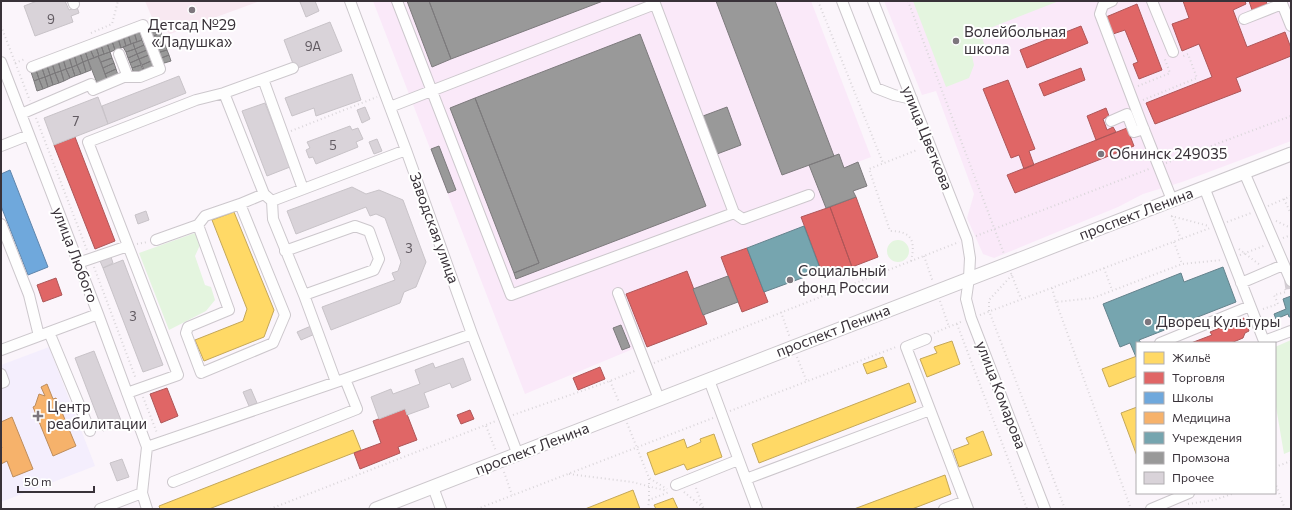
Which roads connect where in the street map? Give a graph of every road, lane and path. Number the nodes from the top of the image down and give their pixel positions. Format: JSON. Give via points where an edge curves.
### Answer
{"nodes":[{"id":1,"x":118,"y":1,"type":"edge"},
{"id":2,"x":350,"y":1,"type":"edge"},
{"id":3,"x":397,"y":1,"type":"edge"},
{"id":4,"x":818,"y":1,"type":"edge"},
{"id":5,"x":842,"y":1,"type":"edge"},
{"id":6,"x":873,"y":1,"type":"edge"},
{"id":7,"x":908,"y":1,"type":"edge"},
{"id":8,"x":1110,"y":1,"type":"edge"},
{"id":9,"x":1152,"y":1,"type":"edge"},
{"id":10,"x":654,"y":2,"type":"edge"},
{"id":11,"x":1282,"y":2,"type":"edge"},
{"id":12,"x":1244,"y":19,"type":"dead end"},
{"id":13,"x":1,"y":26,"type":"edge"},
{"id":14,"x":1291,"y":26,"type":"edge"},
{"id":15,"x":84,"y":36,"type":"dead end"},
{"id":16,"x":1173,"y":52,"type":"joint"},
{"id":17,"x":119,"y":54,"type":"dead end"},
{"id":18,"x":1188,"y":54,"type":"dead end"},
{"id":19,"x":1,"y":62,"type":"edge"},
{"id":20,"x":31,"y":62,"type":"joint"},
{"id":21,"x":15,"y":64,"type":"junction"},
{"id":22,"x":292,"y":68,"type":"dead end"},
{"id":23,"x":128,"y":77,"type":"junction"},
{"id":24,"x":263,"y":79,"type":"junction"},
{"id":25,"x":1135,"y":87,"type":"dead end"},
{"id":26,"x":432,"y":91,"type":"junction"},
{"id":27,"x":224,"y":93,"type":"junction"},
{"id":28,"x":379,"y":97,"type":"dead end"},
{"id":29,"x":912,"y":99,"type":"junction"},
{"id":30,"x":1134,"y":104,"type":"junction"},
{"id":31,"x":32,"y":108,"type":"junction"},
{"id":32,"x":390,"y":108,"type":"junction"},
{"id":33,"x":21,"y":114,"type":"junction"},
{"id":34,"x":1291,"y":116,"type":"edge"},
{"id":35,"x":1111,"y":121,"type":"dead end"},
{"id":36,"x":1144,"y":129,"type":"junction"},
{"id":37,"x":283,"y":134,"type":"junction"},
{"id":38,"x":29,"y":135,"type":"junction"},
{"id":39,"x":1,"y":146,"type":"edge"},
{"id":40,"x":406,"y":150,"type":"junction"},
{"id":41,"x":917,"y":150,"type":"dead end"},
{"id":42,"x":1291,"y":154,"type":"edge"},
{"id":43,"x":883,"y":163,"type":"junction"},
{"id":44,"x":1159,"y":166,"type":"junction"},
{"id":45,"x":1244,"y":172,"type":"junction"},
{"id":46,"x":1204,"y":187,"type":"junction"},
{"id":47,"x":303,"y":189,"type":"junction"},
{"id":48,"x":264,"y":194,"type":"junction"},
{"id":49,"x":809,"y":195,"type":"dead end"},
{"id":50,"x":1291,"y":196,"type":"edge"},
{"id":51,"x":1284,"y":199,"type":"junction"},
{"id":52,"x":1172,"y":200,"type":"junction"},
{"id":53,"x":272,"y":201,"type":"junction"},
{"id":54,"x":240,"y":204,"type":"junction"},
{"id":55,"x":1261,"y":209,"type":"junction"},
{"id":56,"x":734,"y":213,"type":"junction"},
{"id":57,"x":1291,"y":214,"type":"edge"},
{"id":58,"x":1,"y":224,"type":"edge"},
{"id":59,"x":198,"y":225,"type":"junction"},
{"id":60,"x":1218,"y":225,"type":"junction"},
{"id":61,"x":995,"y":229,"type":"junction"},
{"id":62,"x":968,"y":239,"type":"junction"},
{"id":63,"x":156,"y":240,"type":"joint"},
{"id":64,"x":1174,"y":242,"type":"junction"},
{"id":65,"x":1274,"y":242,"type":"junction"},
{"id":66,"x":128,"y":246,"type":"junction"},
{"id":67,"x":285,"y":251,"type":"junction"},
{"id":68,"x":91,"y":258,"type":"junction"},
{"id":69,"x":1232,"y":259,"type":"junction"},
{"id":70,"x":911,"y":262,"type":"junction"},
{"id":71,"x":78,"y":263,"type":"junction"},
{"id":72,"x":1182,"y":264,"type":"junction"},
{"id":73,"x":1283,"y":265,"type":"junction"},
{"id":74,"x":1104,"y":268,"type":"junction"},
{"id":75,"x":1010,"y":269,"type":"junction"},
{"id":76,"x":969,"y":278,"type":"junction"},
{"id":77,"x":1290,"y":280,"type":"edge"},
{"id":78,"x":1241,"y":283,"type":"junction"},
{"id":79,"x":1052,"y":288,"type":"junction"},
{"id":80,"x":1112,"y":290,"type":"junction"},
{"id":81,"x":618,"y":293,"type":"dead end"},
{"id":82,"x":304,"y":295,"type":"junction"},
{"id":83,"x":1021,"y":299,"type":"junction"},
{"id":84,"x":1056,"y":302,"type":"junction"},
{"id":85,"x":1250,"y":306,"type":"junction"},
{"id":86,"x":989,"y":311,"type":"junction"},
{"id":87,"x":98,"y":314,"type":"junction"},
{"id":88,"x":971,"y":318,"type":"junction"},
{"id":89,"x":957,"y":324,"type":"junction"},
{"id":90,"x":949,"y":327,"type":"dead end"},
{"id":91,"x":1291,"y":331,"type":"edge"},
{"id":92,"x":44,"y":334,"type":"junction"},
{"id":93,"x":472,"y":334,"type":"junction"},
{"id":94,"x":926,"y":339,"type":"dead end"},
{"id":95,"x":1162,"y":342,"type":"edge"},
{"id":96,"x":1,"y":350,"type":"edge"},
{"id":97,"x":647,"y":366,"type":"dead end"},
{"id":98,"x":640,"y":369,"type":"dead end"},
{"id":99,"x":1,"y":374,"type":"edge"},
{"id":100,"x":709,"y":380,"type":"junction"},
{"id":101,"x":341,"y":381,"type":"junction"},
{"id":102,"x":610,"y":381,"type":"junction"},
{"id":103,"x":1,"y":383,"type":"edge"},
{"id":104,"x":140,"y":388,"type":"junction"},
{"id":105,"x":127,"y":392,"type":"junction"},
{"id":106,"x":658,"y":399,"type":"junction"},
{"id":107,"x":930,"y":410,"type":"junction"},
{"id":108,"x":623,"y":413,"type":"junction"},
{"id":109,"x":505,"y":418,"type":"junction"},
{"id":110,"x":90,"y":431,"type":"dead end"},
{"id":111,"x":161,"y":442,"type":"junction"},
{"id":112,"x":147,"y":447,"type":"junction"},
{"id":113,"x":518,"y":454,"type":"junction"},
{"id":114,"x":738,"y":460,"type":"junction"},
{"id":115,"x":1291,"y":462,"type":"edge"},
{"id":116,"x":1276,"y":467,"type":"edge"},
{"id":117,"x":568,"y":474,"type":"dead end"},
{"id":118,"x":649,"y":478,"type":"junction"},
{"id":119,"x":692,"y":478,"type":"junction"},
{"id":120,"x":746,"y":479,"type":"junction"},
{"id":121,"x":173,"y":482,"type":"dead end"},
{"id":122,"x":1276,"y":485,"type":"edge"},
{"id":123,"x":649,"y":486,"type":"junction"},
{"id":124,"x":433,"y":487,"type":"junction"},
{"id":125,"x":673,"y":488,"type":"junction"},
{"id":126,"x":142,"y":493,"type":"junction"},
{"id":127,"x":1187,"y":494,"type":"edge"},
{"id":128,"x":1232,"y":494,"type":"edge"},
{"id":129,"x":649,"y":500,"type":"junction"},
{"id":130,"x":1184,"y":504,"type":"dead end"},
{"id":131,"x":967,"y":505,"type":"edge"},
{"id":132,"x":100,"y":509,"type":"edge"},
{"id":133,"x":147,"y":509,"type":"edge"},
{"id":134,"x":270,"y":509,"type":"edge"},
{"id":135,"x":376,"y":509,"type":"edge"},
{"id":136,"x":442,"y":509,"type":"edge"},
{"id":137,"x":648,"y":509,"type":"edge"},
{"id":138,"x":704,"y":509,"type":"edge"},
{"id":139,"x":757,"y":509,"type":"edge"},
{"id":140,"x":944,"y":509,"type":"edge"},
{"id":141,"x":1027,"y":509,"type":"edge"},
{"id":142,"x":1045,"y":509,"type":"edge"},
{"id":143,"x":1066,"y":509,"type":"edge"},
{"id":144,"x":1131,"y":509,"type":"edge"},
{"id":145,"x":1151,"y":509,"type":"edge"},
{"id":146,"x":1285,"y":509,"type":"edge"}],
"edges":[{"from":1,"to":15,"type":"path","via":[[112,24]]},
{"from":2,"to":32,"type":"street","name":"Заводская улица"},
{"from":3,"to":26,"type":"street"},
{"from":4,"to":43,"type":"path"},
{"from":5,"to":29,"type":"street","via":[[876,88]]},
{"from":6,"to":29,"type":"street","name":"улица Цветкова"},
{"from":7,"to":61,"type":"path"},
{"from":8,"to":30,"type":"street","via":[[1103,4],[1100,14]]},
{"from":9,"to":16,"type":"street"},
{"from":10,"to":26,"type":"street"},
{"from":10,"to":56,"type":"street"},
{"from":11,"to":12,"type":"street"},
{"from":11,"to":14,"type":"street"},
{"from":13,"to":21,"type":"path"},
{"from":16,"to":25,"type":"path","via":[[1164,56],[1170,73]]},
{"from":17,"to":23,"type":"street"},
{"from":18,"to":30,"type":"path","via":[[1197,78]]},
{"from":19,"to":33,"type":"street","name":"улица Любого"},
{"from":20,"to":21,"type":"path"},
{"from":20,"to":23,"type":"street","via":[[143,25],[160,69],[140,78]]},
{"from":21,"to":31,"type":"path"},
{"from":22,"to":24,"type":"street"},
{"from":23,"to":31,"type":"street","via":[[93,90],[90,84]]},
{"from":24,"to":27,"type":"street"},
{"from":24,"to":37,"type":"street"},
{"from":26,"to":32,"type":"street"},
{"from":26,"to":56,"type":"street","via":[[511,295]]},
{"from":27,"to":48,"type":"street"},
{"from":27,"to":66,"type":"street","via":[[196,100],[88,142]]},
{"from":28,"to":37,"type":"path"},
{"from":29,"to":62,"type":"street","name":"улица Цветкова"},
{"from":30,"to":36,"type":"street"},
{"from":31,"to":33,"type":"street"},
{"from":31,"to":68,"type":"path"},
{"from":32,"to":40,"type":"street","name":"Заводская улица"},
{"from":33,"to":38,"type":"street","name":"улица Любого"},
{"from":34,"to":44,"type":"path"},
{"from":35,"to":36,"type":"street","via":[[1126,114],[1134,132]]},
{"from":36,"to":44,"type":"street"},
{"from":37,"to":47,"type":"street"},
{"from":38,"to":39,"type":"street"},
{"from":38,"to":71,"type":"street","name":"улица Любого"},
{"from":40,"to":47,"type":"street"},
{"from":40,"to":93,"type":"street","name":"Заводская улица"},
{"from":41,"to":43,"type":"path"},
{"from":42,"to":45,"type":"main road","name":"проспект Ленина"},
{"from":43,"to":70,"type":"path","via":[[869,169],[890,231],[902,231],[909,236],[913,244]]},
{"from":44,"to":52,"type":"street"},
{"from":44,"to":61,"type":"path"},
{"from":45,"to":46,"type":"main road","name":"проспект Ленина"},
{"from":45,"to":55,"type":"street"},
{"from":46,"to":52,"type":"main road","name":"проспект Ленина"},
{"from":46,"to":60,"type":"street"},
{"from":47,"to":53,"type":"street"},
{"from":48,"to":53,"type":"street"},
{"from":48,"to":54,"type":"street"},
{"from":49,"to":56,"type":"street","via":[[742,219]]},
{"from":50,"to":51,"type":"path"},
{"from":51,"to":55,"type":"path"},
{"from":51,"to":57,"type":"path"},
{"from":52,"to":75,"type":"main road","name":"проспект Ленина"},
{"from":53,"to":67,"type":"street","via":[[274,218]]},
{"from":54,"to":59,"type":"street","via":[[205,216]]},
{"from":54,"to":59,"type":"street","via":[[285,315],[273,343],[202,373],[186,334],[188,327],[229,310]]},
{"from":55,"to":60,"type":"path"},
{"from":55,"to":65,"type":"street"},
{"from":58,"to":92,"type":"street"},
{"from":59,"to":63,"type":"street"},
{"from":60,"to":64,"type":"path"},
{"from":60,"to":69,"type":"street"},
{"from":61,"to":62,"type":"path"},
{"from":61,"to":75,"type":"path"},
{"from":62,"to":70,"type":"path"},
{"from":62,"to":76,"type":"street","name":"улица Цветкова"},
{"from":63,"to":66,"type":"path"},
{"from":64,"to":72,"type":"path"},
{"from":64,"to":74,"type":"path"},
{"from":65,"to":69,"type":"path"},
{"from":65,"to":73,"type":"street"},
{"from":66,"to":68,"type":"street"},
{"from":66,"to":104,"type":"street","via":[[178,375]]},
{"from":67,"to":82,"type":"street"},
{"from":67,"to":82,"type":"street","via":[[355,226],[369,231],[379,259],[374,270]]},
{"from":68,"to":71,"type":"street"},
{"from":68,"to":104,"type":"path"},
{"from":69,"to":72,"type":"path"},
{"from":69,"to":78,"type":"street"},
{"from":70,"to":97,"type":"path"},
{"from":71,"to":87,"type":"street","name":"улица Любого"},
{"from":72,"to":80,"type":"path"},
{"from":73,"to":77,"type":"street"},
{"from":73,"to":78,"type":"street"},
{"from":74,"to":79,"type":"path"},
{"from":74,"to":80,"type":"path"},
{"from":75,"to":76,"type":"main road","name":"проспект Ленина"},
{"from":75,"to":83,"type":"path"},
{"from":75,"to":86,"type":"path","via":[[989,300]]},
{"from":76,"to":88,"type":"street","name":"улица Комарова","via":[[966,299]]},
{"from":76,"to":100,"type":"main road","name":"проспект Ленина"},
{"from":78,"to":85,"type":"street"},
{"from":79,"to":83,"type":"path"},
{"from":79,"to":84,"type":"path"},
{"from":80,"to":84,"type":"path","via":[[1093,298]]},
{"from":81,"to":106,"type":"street"},
{"from":82,"to":101,"type":"street"},
{"from":83,"to":86,"type":"path"},
{"from":84,"to":144,"type":"path"},
{"from":85,"to":91,"type":"street","via":[[1264,341]]},
{"from":85,"to":95,"type":"street"},
{"from":86,"to":88,"type":"path"},
{"from":86,"to":143,"type":"path"},
{"from":87,"to":92,"type":"street"},
{"from":87,"to":105,"type":"street","name":"улица Любого"},
{"from":88,"to":89,"type":"path"},
{"from":88,"to":142,"type":"street","name":"улица Комарова"},
{"from":89,"to":90,"type":"path"},
{"from":89,"to":141,"type":"path"},
{"from":92,"to":96,"type":"street"},
{"from":92,"to":110,"type":"street"},
{"from":93,"to":101,"type":"street"},
{"from":93,"to":109,"type":"street","name":"Заводская улица"},
{"from":94,"to":107,"type":"street","via":[[906,347]]},
{"from":98,"to":102,"type":"path"},
{"from":99,"to":103,"type":"street","via":[[4,382]]},
{"from":100,"to":106,"type":"main road","name":"проспект Ленина"},
{"from":100,"to":114,"type":"street"},
{"from":101,"to":111,"type":"street"},
{"from":101,"to":121,"type":"street","via":[[357,409]]},
{"from":102,"to":108,"type":"path"},
{"from":102,"to":109,"type":"path"},
{"from":104,"to":105,"type":"street"},
{"from":104,"to":111,"type":"path"},
{"from":105,"to":112,"type":"street","name":"улица Любого"},
{"from":106,"to":108,"type":"main road","name":"проспект Ленина"},
{"from":107,"to":120,"type":"street"},
{"from":107,"to":131,"type":"street"},
{"from":108,"to":113,"type":"main road","name":"проспект Ленина"},
{"from":108,"to":118,"type":"path"},
{"from":109,"to":113,"type":"street","name":"Заводская улица"},
{"from":109,"to":134,"type":"path"},
{"from":111,"to":112,"type":"street"},
{"from":112,"to":126,"type":"street"},
{"from":113,"to":124,"type":"main road","name":"проспект Ленина"},
{"from":114,"to":119,"type":"street"},
{"from":114,"to":120,"type":"street"},
{"from":115,"to":116,"type":"path"},
{"from":117,"to":123,"type":"path"},
{"from":118,"to":123,"type":"path"},
{"from":118,"to":125,"type":"path"},
{"from":119,"to":125,"type":"street"},
{"from":119,"to":138,"type":"path"},
{"from":120,"to":139,"type":"street"},
{"from":122,"to":146,"type":"path"},
{"from":123,"to":125,"type":"path"},
{"from":123,"to":129,"type":"path"},
{"from":124,"to":135,"type":"main road","name":"проспект Ленина"},
{"from":124,"to":136,"type":"street"},
{"from":125,"to":129,"type":"path"},
{"from":125,"to":138,"type":"path"},
{"from":126,"to":132,"type":"street"},
{"from":126,"to":133,"type":"street"},
{"from":127,"to":145,"type":"street"},
{"from":128,"to":130,"type":"path","via":[[1214,500]]},
{"from":129,"to":137,"type":"path"},
{"from":131,"to":140,"type":"street"}]}
